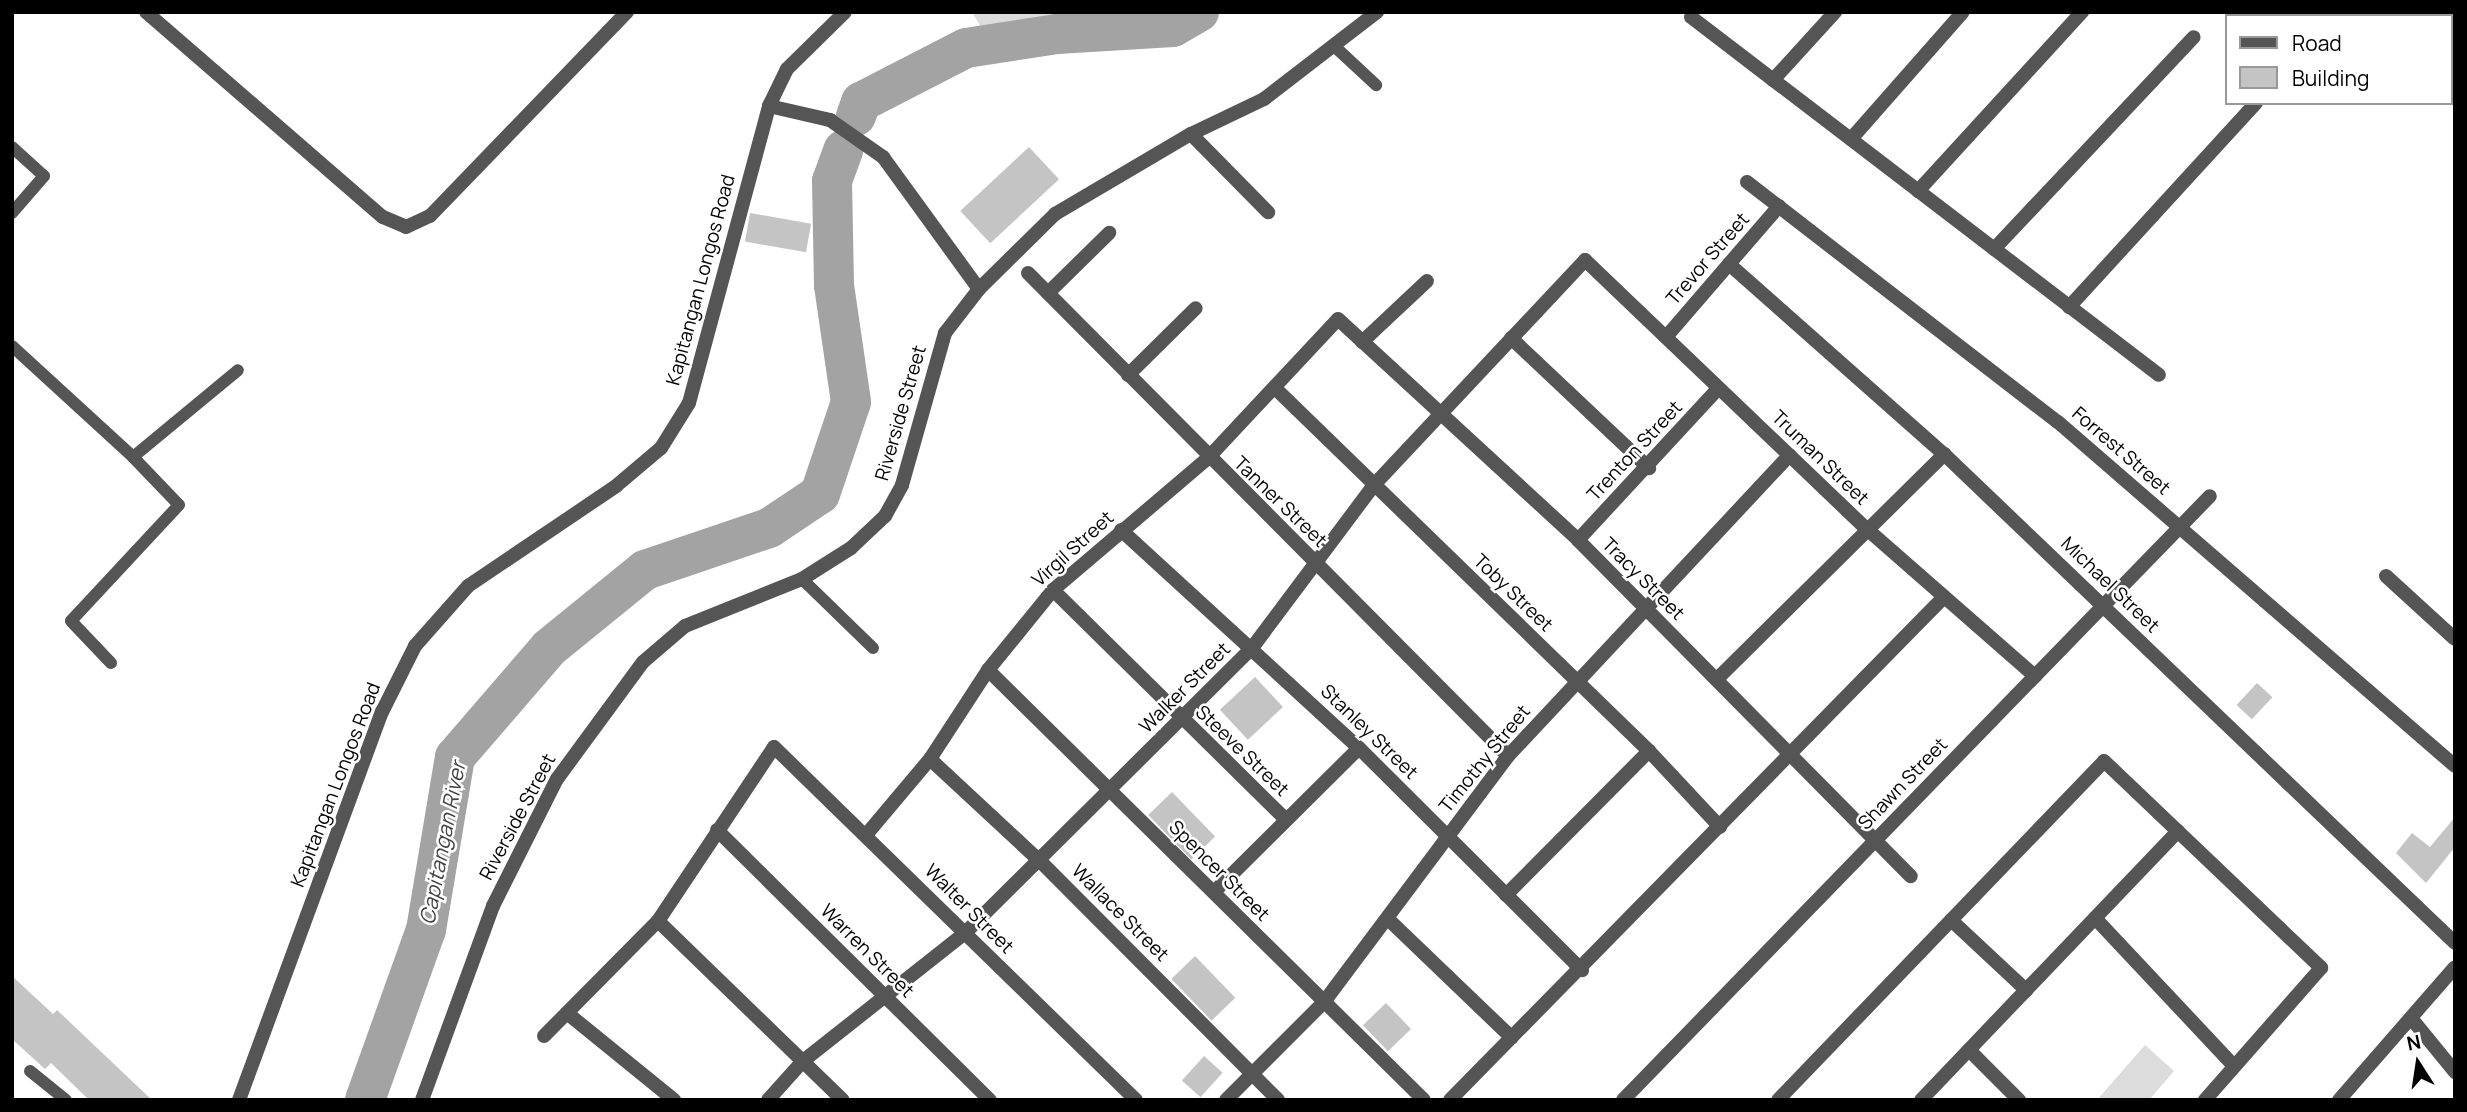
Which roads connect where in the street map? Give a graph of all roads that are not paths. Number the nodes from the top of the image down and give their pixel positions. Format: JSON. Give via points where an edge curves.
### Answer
{"nodes":[{"id":1,"x":146,"y":12,"type":"edge"},
{"id":2,"x":627,"y":12,"type":"edge"},
{"id":3,"x":845,"y":12,"type":"edge"},
{"id":4,"x":1377,"y":12,"type":"edge"},
{"id":5,"x":1835,"y":12,"type":"edge"},
{"id":6,"x":1963,"y":12,"type":"edge"},
{"id":7,"x":2082,"y":12,"type":"edge"},
{"id":8,"x":1691,"y":17,"type":"dead end"},
{"id":9,"x":2194,"y":37,"type":"dead end"},
{"id":10,"x":1333,"y":45,"type":"junction"},
{"id":11,"x":1773,"y":80,"type":"junction"},
{"id":12,"x":1376,"y":86,"type":"dead end"},
{"id":13,"x":2254,"y":105,"type":"edge"},
{"id":14,"x":769,"y":106,"type":"junction"},
{"id":15,"x":1191,"y":134,"type":"junction"},
{"id":16,"x":1851,"y":139,"type":"junction"},
{"id":17,"x":12,"y":147,"type":"edge"},
{"id":18,"x":1747,"y":182,"type":"dead end"},
{"id":19,"x":1918,"y":191,"type":"junction"},
{"id":20,"x":1779,"y":206,"type":"junction"},
{"id":21,"x":1268,"y":212,"type":"dead end"},
{"id":22,"x":12,"y":214,"type":"edge"},
{"id":23,"x":1109,"y":233,"type":"dead end"},
{"id":24,"x":1994,"y":249,"type":"junction"},
{"id":25,"x":1585,"y":260,"type":"joint"},
{"id":26,"x":1729,"y":264,"type":"junction"},
{"id":27,"x":1028,"y":273,"type":"dead end"},
{"id":28,"x":1427,"y":281,"type":"dead end"},
{"id":29,"x":979,"y":289,"type":"junction"},
{"id":30,"x":1048,"y":293,"type":"junction"},
{"id":31,"x":2069,"y":307,"type":"junction"},
{"id":32,"x":1196,"y":308,"type":"dead end"},
{"id":33,"x":1338,"y":320,"type":"joint"},
{"id":34,"x":1666,"y":337,"type":"junction"},
{"id":35,"x":1511,"y":338,"type":"junction"},
{"id":36,"x":1362,"y":342,"type":"junction"},
{"id":37,"x":12,"y":346,"type":"edge"},
{"id":38,"x":238,"y":370,"type":"dead end"},
{"id":39,"x":1128,"y":375,"type":"junction"},
{"id":40,"x":2159,"y":375,"type":"dead end"},
{"id":41,"x":1719,"y":388,"type":"junction"},
{"id":42,"x":1276,"y":389,"type":"junction"},
{"id":43,"x":1443,"y":411,"type":"junction"},
{"id":44,"x":1944,"y":454,"type":"junction"},
{"id":45,"x":1790,"y":456,"type":"junction"},
{"id":46,"x":133,"y":457,"type":"junction"},
{"id":47,"x":1208,"y":458,"type":"junction"},
{"id":48,"x":1649,"y":468,"type":"junction"},
{"id":49,"x":1373,"y":486,"type":"junction"},
{"id":50,"x":2210,"y":496,"type":"dead end"},
{"id":51,"x":2180,"y":527,"type":"junction"},
{"id":52,"x":1121,"y":530,"type":"junction"},
{"id":53,"x":1868,"y":530,"type":"junction"},
{"id":54,"x":1578,"y":540,"type":"junction"},
{"id":55,"x":1318,"y":565,"type":"junction"},
{"id":56,"x":2386,"y":576,"type":"dead end"},
{"id":57,"x":802,"y":579,"type":"junction"},
{"id":58,"x":1053,"y":590,"type":"junction"},
{"id":59,"x":1944,"y":597,"type":"junction"},
{"id":60,"x":2104,"y":605,"type":"junction"},
{"id":61,"x":1645,"y":610,"type":"junction"},
{"id":62,"x":2455,"y":639,"type":"edge"},
{"id":63,"x":873,"y":648,"type":"dead end"},
{"id":64,"x":1252,"y":648,"type":"junction"},
{"id":65,"x":111,"y":663,"type":"dead end"},
{"id":66,"x":988,"y":670,"type":"junction"},
{"id":67,"x":2035,"y":676,"type":"junction"},
{"id":68,"x":1717,"y":679,"type":"junction"},
{"id":69,"x":1578,"y":681,"type":"junction"},
{"id":70,"x":1181,"y":719,"type":"junction"},
{"id":71,"x":1359,"y":748,"type":"junction"},
{"id":72,"x":1649,"y":751,"type":"junction"},
{"id":73,"x":1793,"y":754,"type":"junction"},
{"id":74,"x":1508,"y":756,"type":"junction"},
{"id":75,"x":930,"y":759,"type":"junction"},
{"id":76,"x":2455,"y":766,"type":"edge"},
{"id":77,"x":1110,"y":791,"type":"junction"},
{"id":78,"x":1286,"y":820,"type":"junction"},
{"id":79,"x":1720,"y":827,"type":"junction"},
{"id":80,"x":717,"y":830,"type":"junction"},
{"id":81,"x":2178,"y":831,"type":"junction"},
{"id":82,"x":866,"y":835,"type":"junction"},
{"id":83,"x":1449,"y":835,"type":"junction"},
{"id":84,"x":1876,"y":840,"type":"junction"},
{"id":85,"x":1041,"y":862,"type":"junction"},
{"id":86,"x":1911,"y":876,"type":"dead end"},
{"id":87,"x":1213,"y":892,"type":"junction"},
{"id":88,"x":1506,"y":895,"type":"junction"},
{"id":89,"x":2095,"y":918,"type":"junction"},
{"id":90,"x":658,"y":920,"type":"junction"},
{"id":91,"x":1389,"y":920,"type":"junction"},
{"id":92,"x":1951,"y":920,"type":"junction"},
{"id":93,"x":965,"y":933,"type":"junction"},
{"id":94,"x":2455,"y":943,"type":"edge"},
{"id":95,"x":2455,"y":967,"type":"edge"},
{"id":96,"x":1582,"y":970,"type":"junction"},
{"id":97,"x":2026,"y":990,"type":"junction"},
{"id":98,"x":884,"y":995,"type":"junction"},
{"id":99,"x":1324,"y":1002,"type":"junction"},
{"id":100,"x":567,"y":1013,"type":"junction"},
{"id":101,"x":2411,"y":1018,"type":"junction"},
{"id":102,"x":544,"y":1036,"type":"dead end"},
{"id":103,"x":1512,"y":1038,"type":"junction"},
{"id":104,"x":1969,"y":1050,"type":"junction"},
{"id":105,"x":803,"y":1061,"type":"junction"},
{"id":106,"x":2234,"y":1066,"type":"junction"},
{"id":107,"x":30,"y":1072,"type":"dead end"},
{"id":108,"x":2455,"y":1072,"type":"edge"},
{"id":109,"x":1252,"y":1073,"type":"junction"},
{"id":110,"x":66,"y":1100,"type":"edge"},
{"id":111,"x":239,"y":1100,"type":"edge"},
{"id":112,"x":422,"y":1100,"type":"edge"},
{"id":113,"x":674,"y":1100,"type":"edge"},
{"id":114,"x":768,"y":1100,"type":"edge"},
{"id":115,"x":843,"y":1100,"type":"edge"},
{"id":116,"x":990,"y":1100,"type":"edge"},
{"id":117,"x":1136,"y":1100,"type":"edge"},
{"id":118,"x":1226,"y":1100,"type":"edge"},
{"id":119,"x":1278,"y":1100,"type":"edge"},
{"id":120,"x":1424,"y":1100,"type":"edge"},
{"id":121,"x":1450,"y":1100,"type":"edge"},
{"id":122,"x":1623,"y":1100,"type":"edge"},
{"id":123,"x":1778,"y":1100,"type":"edge"},
{"id":124,"x":1921,"y":1100,"type":"edge"},
{"id":125,"x":2019,"y":1100,"type":"edge"},
{"id":126,"x":2206,"y":1100,"type":"edge"},
{"id":127,"x":2339,"y":1100,"type":"edge"}],
"edges":[{"from":1,"to":2,"type":"street","via":[[383,217],[406,227],[430,216]]},
{"from":3,"to":14,"type":"street","name":"Kapitangan Longos Road","via":[[788,69]]},
{"from":4,"to":10,"type":"street","name":"Riverside Street"},
{"from":5,"to":11,"type":"street"},
{"from":6,"to":16,"type":"street"},
{"from":7,"to":19,"type":"street"},
{"from":8,"to":11,"type":"street"},
{"from":9,"to":24,"type":"street"},
{"from":10,"to":12,"type":"lane"},
{"from":10,"to":15,"type":"street","name":"Riverside Street","via":[[1264,99]]},
{"from":11,"to":16,"type":"street"},
{"from":13,"to":31,"type":"street"},
{"from":14,"to":29,"type":"street","via":[[830,120],[883,158]]},
{"from":14,"to":111,"type":"street","name":"Kapitangan Longos Road","via":[[688,403],[661,448],[616,486],[468,586],[415,646],[382,712]]},
{"from":15,"to":21,"type":"street"},
{"from":15,"to":29,"type":"street","name":"Riverside Street","via":[[1055,214]]},
{"from":16,"to":19,"type":"street"},
{"from":17,"to":22,"type":"lane","via":[[44,176]]},
{"from":18,"to":20,"type":"street","name":"Forrest Street"},
{"from":19,"to":24,"type":"street"},
{"from":20,"to":26,"type":"street","name":"Trevor Street"},
{"from":20,"to":51,"type":"street","name":"Forrest Street","via":[[2058,422]]},
{"from":23,"to":30,"type":"street"},
{"from":24,"to":31,"type":"street"},
{"from":25,"to":34,"type":"street","name":"Truman Street"},
{"from":25,"to":35,"type":"street","name":"Walker Street"},
{"from":26,"to":34,"type":"street","name":"Trevor Street"},
{"from":26,"to":44,"type":"street","name":"Michael Street"},
{"from":27,"to":30,"type":"street","name":"Tanner Street"},
{"from":28,"to":36,"type":"street"},
{"from":29,"to":57,"type":"street","name":"Riverside Street","via":[[945,333],[902,485],[885,516],[851,548]]},
{"from":30,"to":39,"type":"street","name":"Tanner Street"},
{"from":31,"to":40,"type":"street"},
{"from":32,"to":39,"type":"street"},
{"from":33,"to":36,"type":"street","name":"Tracy Street"},
{"from":33,"to":42,"type":"street","name":"Virgil Street"},
{"from":34,"to":41,"type":"street","name":"Truman Street"},
{"from":35,"to":43,"type":"street","name":"Walker Street"},
{"from":35,"to":48,"type":"street"},
{"from":36,"to":43,"type":"street","name":"Tracy Street"},
{"from":37,"to":46,"type":"lane"},
{"from":38,"to":46,"type":"lane"},
{"from":39,"to":47,"type":"street","name":"Tanner Street"},
{"from":41,"to":45,"type":"street","name":"Truman Street"},
{"from":41,"to":48,"type":"street","name":"Trenton Street"},
{"from":42,"to":47,"type":"street","name":"Virgil Street"},
{"from":42,"to":49,"type":"street","name":"Toby Street"},
{"from":43,"to":49,"type":"street","name":"Walker Street"},
{"from":43,"to":54,"type":"street","name":"Tracy Street"},
{"from":44,"to":53,"type":"street"},
{"from":44,"to":60,"type":"street","name":"Michael Street"},
{"from":45,"to":53,"type":"street","name":"Truman Street"},
{"from":45,"to":61,"type":"street","name":"Timothy Street"},
{"from":46,"to":65,"type":"lane","via":[[179,505],[71,621]]},
{"from":47,"to":52,"type":"street","name":"Virgil Street"},
{"from":47,"to":55,"type":"street","name":"Tanner Street"},
{"from":48,"to":54,"type":"street","name":"Trenton Street"},
{"from":49,"to":55,"type":"street","name":"Walker Street"},
{"from":49,"to":69,"type":"street","name":"Toby Street"},
{"from":50,"to":51,"type":"street","name":"Shawn Street"},
{"from":51,"to":60,"type":"street","name":"Shawn Street"},
{"from":51,"to":76,"type":"street","name":"Forrest Street"},
{"from":52,"to":58,"type":"street","name":"Virgil Street"},
{"from":52,"to":64,"type":"street","name":"Stanley Street"},
{"from":53,"to":59,"type":"street","name":"Truman Street"},
{"from":53,"to":68,"type":"street"},
{"from":54,"to":61,"type":"street","name":"Tracy Street"},
{"from":55,"to":64,"type":"street","name":"Walker Street"},
{"from":55,"to":74,"type":"street","name":"Tanner Street"},
{"from":56,"to":62,"type":"street"},
{"from":57,"to":63,"type":"lane"},
{"from":57,"to":112,"type":"street","name":"Riverside Street","via":[[685,626],[642,662],[600,719],[557,779],[493,905]]},
{"from":58,"to":66,"type":"street","name":"Virgil Street"},
{"from":58,"to":70,"type":"street","name":"Steeve Street"},
{"from":59,"to":67,"type":"street","name":"Truman Street"},
{"from":59,"to":73,"type":"street"},
{"from":60,"to":67,"type":"street","name":"Shawn Street"},
{"from":60,"to":94,"type":"street","name":"Michael Street"},
{"from":61,"to":68,"type":"street","name":"Tracy Street"},
{"from":61,"to":69,"type":"street","name":"Timothy Street"},
{"from":64,"to":70,"type":"street","name":"Walker Street"},
{"from":64,"to":71,"type":"street","name":"Stanley Street"},
{"from":66,"to":75,"type":"street","name":"Virgil Street"},
{"from":66,"to":77,"type":"street","name":"Spencer Street"},
{"from":67,"to":84,"type":"street","name":"Shawn Street"},
{"from":68,"to":73,"type":"street","name":"Tracy Street"},
{"from":69,"to":72,"type":"street","name":"Toby Street"},
{"from":69,"to":74,"type":"street","name":"Timothy Street"},
{"from":70,"to":77,"type":"street","name":"Walker Street"},
{"from":70,"to":78,"type":"street","name":"Steeve Street"},
{"from":71,"to":78,"type":"street"},
{"from":71,"to":83,"type":"street","name":"Stanley Street"},
{"from":72,"to":79,"type":"street","name":"Toby Street"},
{"from":72,"to":88,"type":"street"},
{"from":73,"to":79,"type":"street"},
{"from":73,"to":84,"type":"street","name":"Tracy Street"},
{"from":74,"to":83,"type":"street","name":"Timothy Street"},
{"from":75,"to":82,"type":"street","name":"Virgil Street"},
{"from":75,"to":85,"type":"street","name":"Wallace Street"},
{"from":77,"to":85,"type":"street","name":"Walker Street"},
{"from":77,"to":87,"type":"street","name":"Spencer Street"},
{"from":78,"to":87,"type":"street"},
{"from":79,"to":96,"type":"street"},
{"from":80,"to":82,"type":"street","name":"Walter Street","via":[[774,747]]},
{"from":80,"to":90,"type":"street"},
{"from":80,"to":98,"type":"street","name":"Warren Street"},
{"from":81,"to":89,"type":"street"},
{"from":81,"to":92,"type":"street","via":[[2104,761]]},
{"from":81,"to":106,"type":"street","via":[[2321,968]]},
{"from":82,"to":93,"type":"street","name":"Walter Street"},
{"from":83,"to":88,"type":"street","name":"Stanley Street"},
{"from":83,"to":91,"type":"street","name":"Timothy Street"},
{"from":84,"to":86,"type":"street","name":"Tracy Street"},
{"from":84,"to":122,"type":"street","name":"Shawn Street"},
{"from":85,"to":93,"type":"street","name":"Walker Street"},
{"from":85,"to":109,"type":"street","name":"Wallace Street"},
{"from":87,"to":99,"type":"street","name":"Spencer Street"},
{"from":88,"to":96,"type":"street","name":"Stanley Street"},
{"from":89,"to":97,"type":"street"},
{"from":89,"to":106,"type":"street"},
{"from":90,"to":100,"type":"street"},
{"from":90,"to":105,"type":"street"},
{"from":91,"to":99,"type":"street","name":"Timothy Street"},
{"from":91,"to":103,"type":"street"},
{"from":92,"to":97,"type":"street"},
{"from":92,"to":123,"type":"street"},
{"from":93,"to":98,"type":"street","name":"Walker Street"},
{"from":93,"to":117,"type":"street","name":"Walter Street"},
{"from":95,"to":101,"type":"street"},
{"from":96,"to":103,"type":"street"},
{"from":97,"to":104,"type":"street"},
{"from":98,"to":105,"type":"street","name":"Walker Street"},
{"from":98,"to":116,"type":"street","name":"Warren Street"},
{"from":99,"to":109,"type":"street","name":"Timothy Street"},
{"from":99,"to":120,"type":"street","name":"Spencer Street"},
{"from":100,"to":102,"type":"street"},
{"from":100,"to":113,"type":"street"},
{"from":101,"to":108,"type":"street"},
{"from":101,"to":127,"type":"street"},
{"from":103,"to":121,"type":"street"},
{"from":104,"to":124,"type":"street"},
{"from":104,"to":125,"type":"street"},
{"from":105,"to":114,"type":"street","name":"Walker Street"},
{"from":105,"to":115,"type":"street"},
{"from":106,"to":126,"type":"street"},
{"from":107,"to":110,"type":"lane"},
{"from":109,"to":118,"type":"street","name":"Timothy Street"},
{"from":109,"to":119,"type":"street","name":"Wallace Street"}]}
